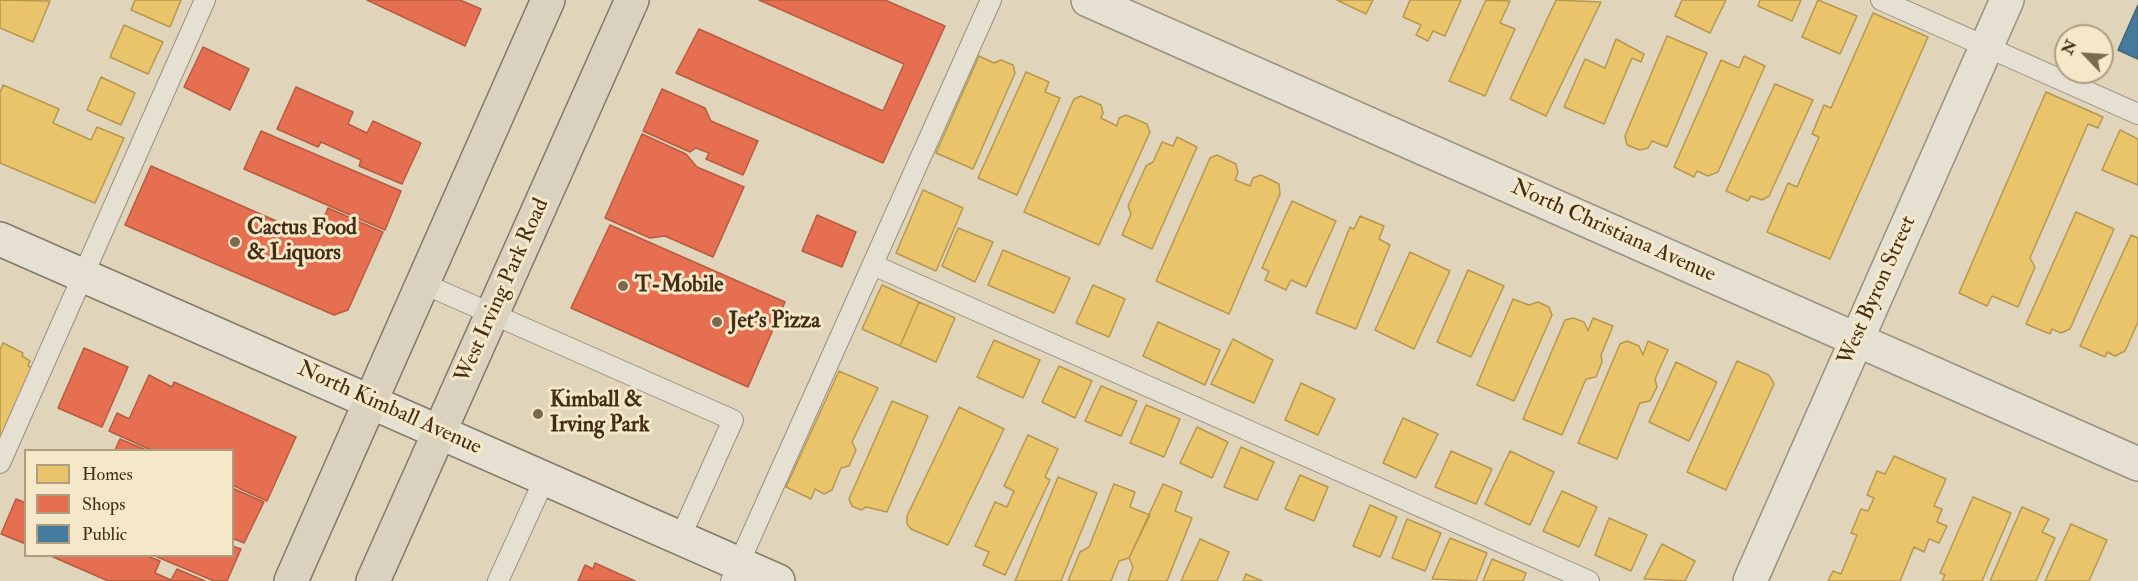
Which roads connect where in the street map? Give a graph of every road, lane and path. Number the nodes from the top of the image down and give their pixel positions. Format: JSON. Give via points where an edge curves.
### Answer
{"nodes":[{"id":1,"x":205,"y":0,"type":"edge"},
{"id":2,"x":548,"y":0,"type":"edge"},
{"id":3,"x":632,"y":0,"type":"edge"},
{"id":4,"x":992,"y":0,"type":"edge"},
{"id":5,"x":1088,"y":0,"type":"edge"},
{"id":6,"x":1881,"y":0,"type":"edge"},
{"id":7,"x":2007,"y":0,"type":"edge"},
{"id":8,"x":1987,"y":46,"type":"junction"},
{"id":9,"x":2138,"y":114,"type":"edge"},
{"id":10,"x":0,"y":238,"type":"edge"},
{"id":11,"x":873,"y":265,"type":"junction"},
{"id":12,"x":84,"y":275,"type":"junction"},
{"id":13,"x":422,"y":283,"type":"junction"},
{"id":14,"x":493,"y":314,"type":"junction"},
{"id":15,"x":1857,"y":340,"type":"junction"},
{"id":16,"x":370,"y":401,"type":"junction"},
{"id":17,"x":440,"y":432,"type":"junction"},
{"id":18,"x":0,"y":463,"type":"edge"},
{"id":19,"x":2138,"y":464,"type":"edge"},
{"id":20,"x":545,"y":478,"type":"junction"},
{"id":21,"x":680,"y":538,"type":"junction"},
{"id":22,"x":735,"y":572,"type":"edge"},
{"id":23,"x":291,"y":581,"type":"edge"},
{"id":24,"x":373,"y":581,"type":"edge"},
{"id":25,"x":498,"y":581,"type":"edge"},
{"id":26,"x":778,"y":581,"type":"edge"},
{"id":27,"x":1589,"y":581,"type":"edge"},
{"id":28,"x":1750,"y":581,"type":"edge"}],
"edges":[{"from":1,"to":12,"type":"lane"},
{"from":2,"to":13,"type":"main road"},
{"from":3,"to":14,"type":"main road","name":"West Irving Park Road"},
{"from":4,"to":11,"type":"lane"},
{"from":5,"to":15,"type":"street","name":"North Christiana Avenue"},
{"from":6,"to":8,"type":"lane"},
{"from":7,"to":8,"type":"street","name":"West Byron Street"},
{"from":8,"to":9,"type":"lane"},
{"from":8,"to":15,"type":"street","name":"West Byron Street"},
{"from":10,"to":12,"type":"street","name":"North Kimball Avenue"},
{"from":11,"to":22,"type":"lane"},
{"from":11,"to":27,"type":"lane"},
{"from":12,"to":16,"type":"street","name":"North Kimball Avenue"},
{"from":12,"to":18,"type":"lane"},
{"from":13,"to":14,"type":"lane"},
{"from":13,"to":16,"type":"main road"},
{"from":14,"to":17,"type":"main road","name":"West Irving Park Road"},
{"from":14,"to":21,"type":"lane","via":[[733,420]]},
{"from":15,"to":19,"type":"street","name":"North Christiana Avenue"},
{"from":15,"to":28,"type":"street","name":"West Byron Street"},
{"from":16,"to":17,"type":"street","name":"North Kimball Avenue"},
{"from":16,"to":23,"type":"main road"},
{"from":17,"to":20,"type":"street","name":"North Kimball Avenue"},
{"from":17,"to":24,"type":"main road","name":"West Irving Park Road"},
{"from":20,"to":21,"type":"street","name":"North Kimball Avenue"},
{"from":20,"to":25,"type":"lane"},
{"from":21,"to":22,"type":"street","name":"North Kimball Avenue"},
{"from":22,"to":26,"type":"street","name":"North Kimball Avenue"}]}
